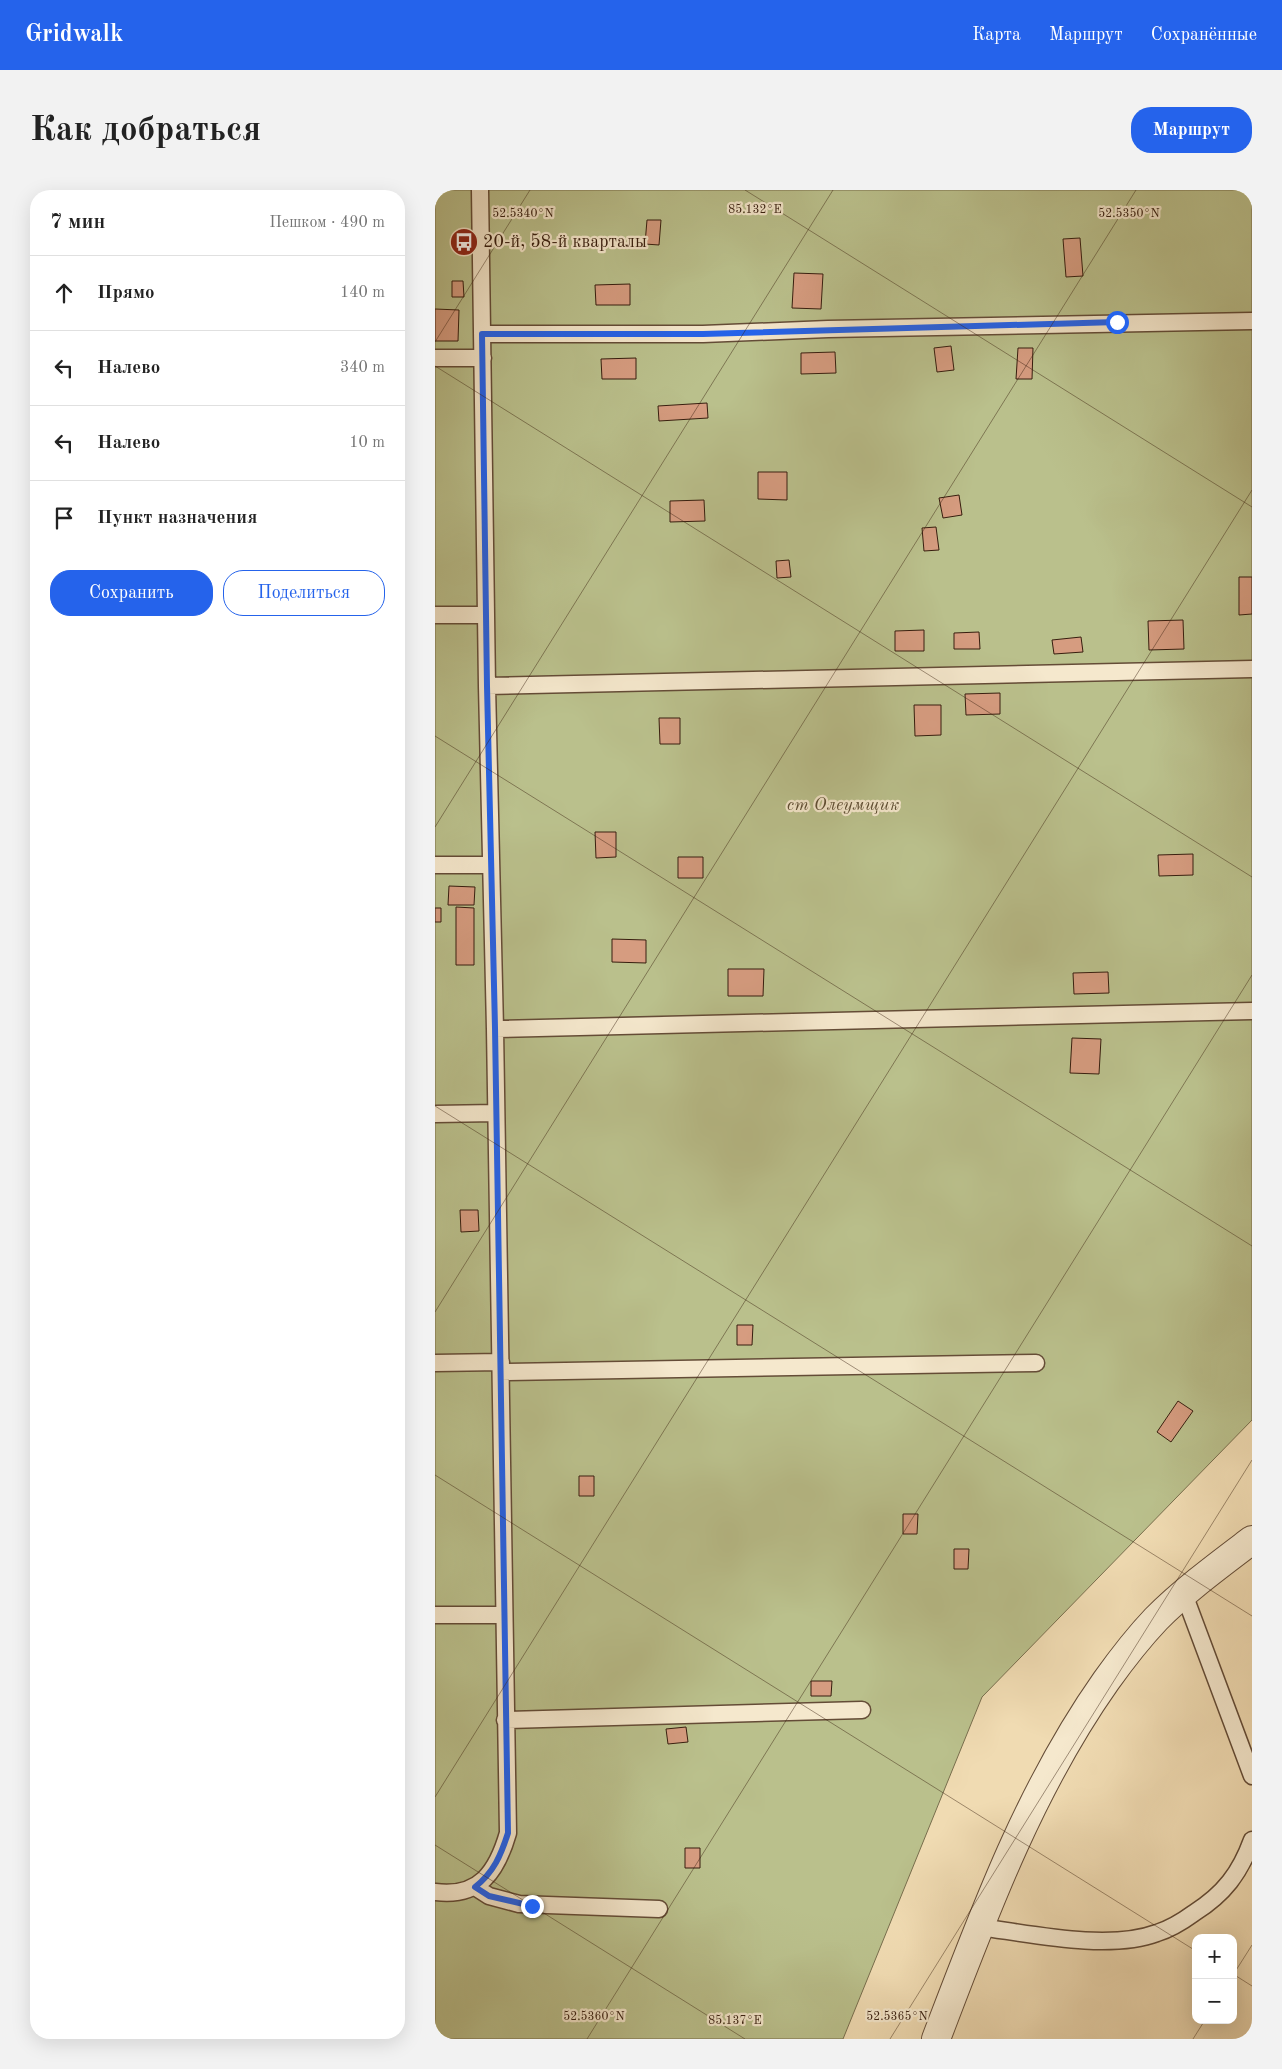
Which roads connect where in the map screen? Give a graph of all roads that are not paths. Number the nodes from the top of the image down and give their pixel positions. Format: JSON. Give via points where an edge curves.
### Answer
{"nodes":[{"id":1,"x":481,"y":190,"type":"edge"},
{"id":2,"x":1252,"y":321,"type":"edge"},
{"id":3,"x":482,"y":334,"type":"junction"},
{"id":4,"x":435,"y":358,"type":"edge"},
{"id":5,"x":483,"y":358,"type":"junction"},
{"id":6,"x":486,"y":615,"type":"junction"},
{"id":7,"x":435,"y":616,"type":"edge"},
{"id":8,"x":1252,"y":669,"type":"edge"},
{"id":9,"x":487,"y":686,"type":"junction"},
{"id":10,"x":435,"y":865,"type":"edge"},
{"id":11,"x":491,"y":865,"type":"junction"},
{"id":12,"x":1252,"y":1010,"type":"edge"},
{"id":13,"x":495,"y":1028,"type":"junction"},
{"id":14,"x":496,"y":1113,"type":"junction"},
{"id":15,"x":435,"y":1114,"type":"edge"},
{"id":16,"x":435,"y":1363,"type":"edge"},
{"id":17,"x":1036,"y":1364,"type":"dead end"},
{"id":18,"x":501,"y":1367,"type":"junction"},
{"id":19,"x":1252,"y":1540,"type":"edge"},
{"id":20,"x":1184,"y":1594,"type":"junction"},
{"id":21,"x":435,"y":1615,"type":"edge"},
{"id":22,"x":504,"y":1615,"type":"junction"},
{"id":23,"x":862,"y":1710,"type":"dead end"},
{"id":24,"x":505,"y":1720,"type":"junction"},
{"id":25,"x":1252,"y":1776,"type":"edge"},
{"id":26,"x":1252,"y":1840,"type":"edge"},
{"id":27,"x":475,"y":1887,"type":"junction"},
{"id":28,"x":435,"y":1892,"type":"edge"},
{"id":29,"x":659,"y":1909,"type":"dead end"},
{"id":30,"x":979,"y":1927,"type":"junction"},
{"id":31,"x":936,"y":2039,"type":"edge"}],
"edges":[{"from":1,"to":3,"type":"lane"},
{"from":2,"to":3,"type":"lane","via":[[703,334]]},
{"from":3,"to":5,"type":"lane"},
{"from":4,"to":5,"type":"lane"},
{"from":5,"to":6,"type":"lane"},
{"from":6,"to":7,"type":"lane"},
{"from":6,"to":9,"type":"lane"},
{"from":8,"to":9,"type":"lane"},
{"from":9,"to":11,"type":"lane"},
{"from":10,"to":11,"type":"lane"},
{"from":11,"to":13,"type":"lane"},
{"from":12,"to":13,"type":"lane"},
{"from":13,"to":14,"type":"lane"},
{"from":14,"to":15,"type":"lane"},
{"from":14,"to":18,"type":"lane"},
{"from":16,"to":18,"type":"lane"},
{"from":17,"to":18,"type":"lane"},
{"from":18,"to":22,"type":"lane"},
{"from":19,"to":20,"type":"street"},
{"from":20,"to":25,"type":"lane"},
{"from":20,"to":30,"type":"street","via":[[1155,1620],[1087,1708],[1045,1781]]},
{"from":21,"to":22,"type":"lane"},
{"from":22,"to":24,"type":"lane"},
{"from":23,"to":24,"type":"lane"},
{"from":24,"to":27,"type":"lane","via":[[508,1833],[500,1858]]},
{"from":26,"to":30,"type":"lane","via":[[1236,1876],[1220,1894],[1180,1923],[1157,1933],[1115,1941]]},
{"from":27,"to":28,"type":"lane","via":[[449,1894]]},
{"from":27,"to":29,"type":"lane","via":[[489,1896],[519,1904]]},
{"from":30,"to":31,"type":"street"}]}
